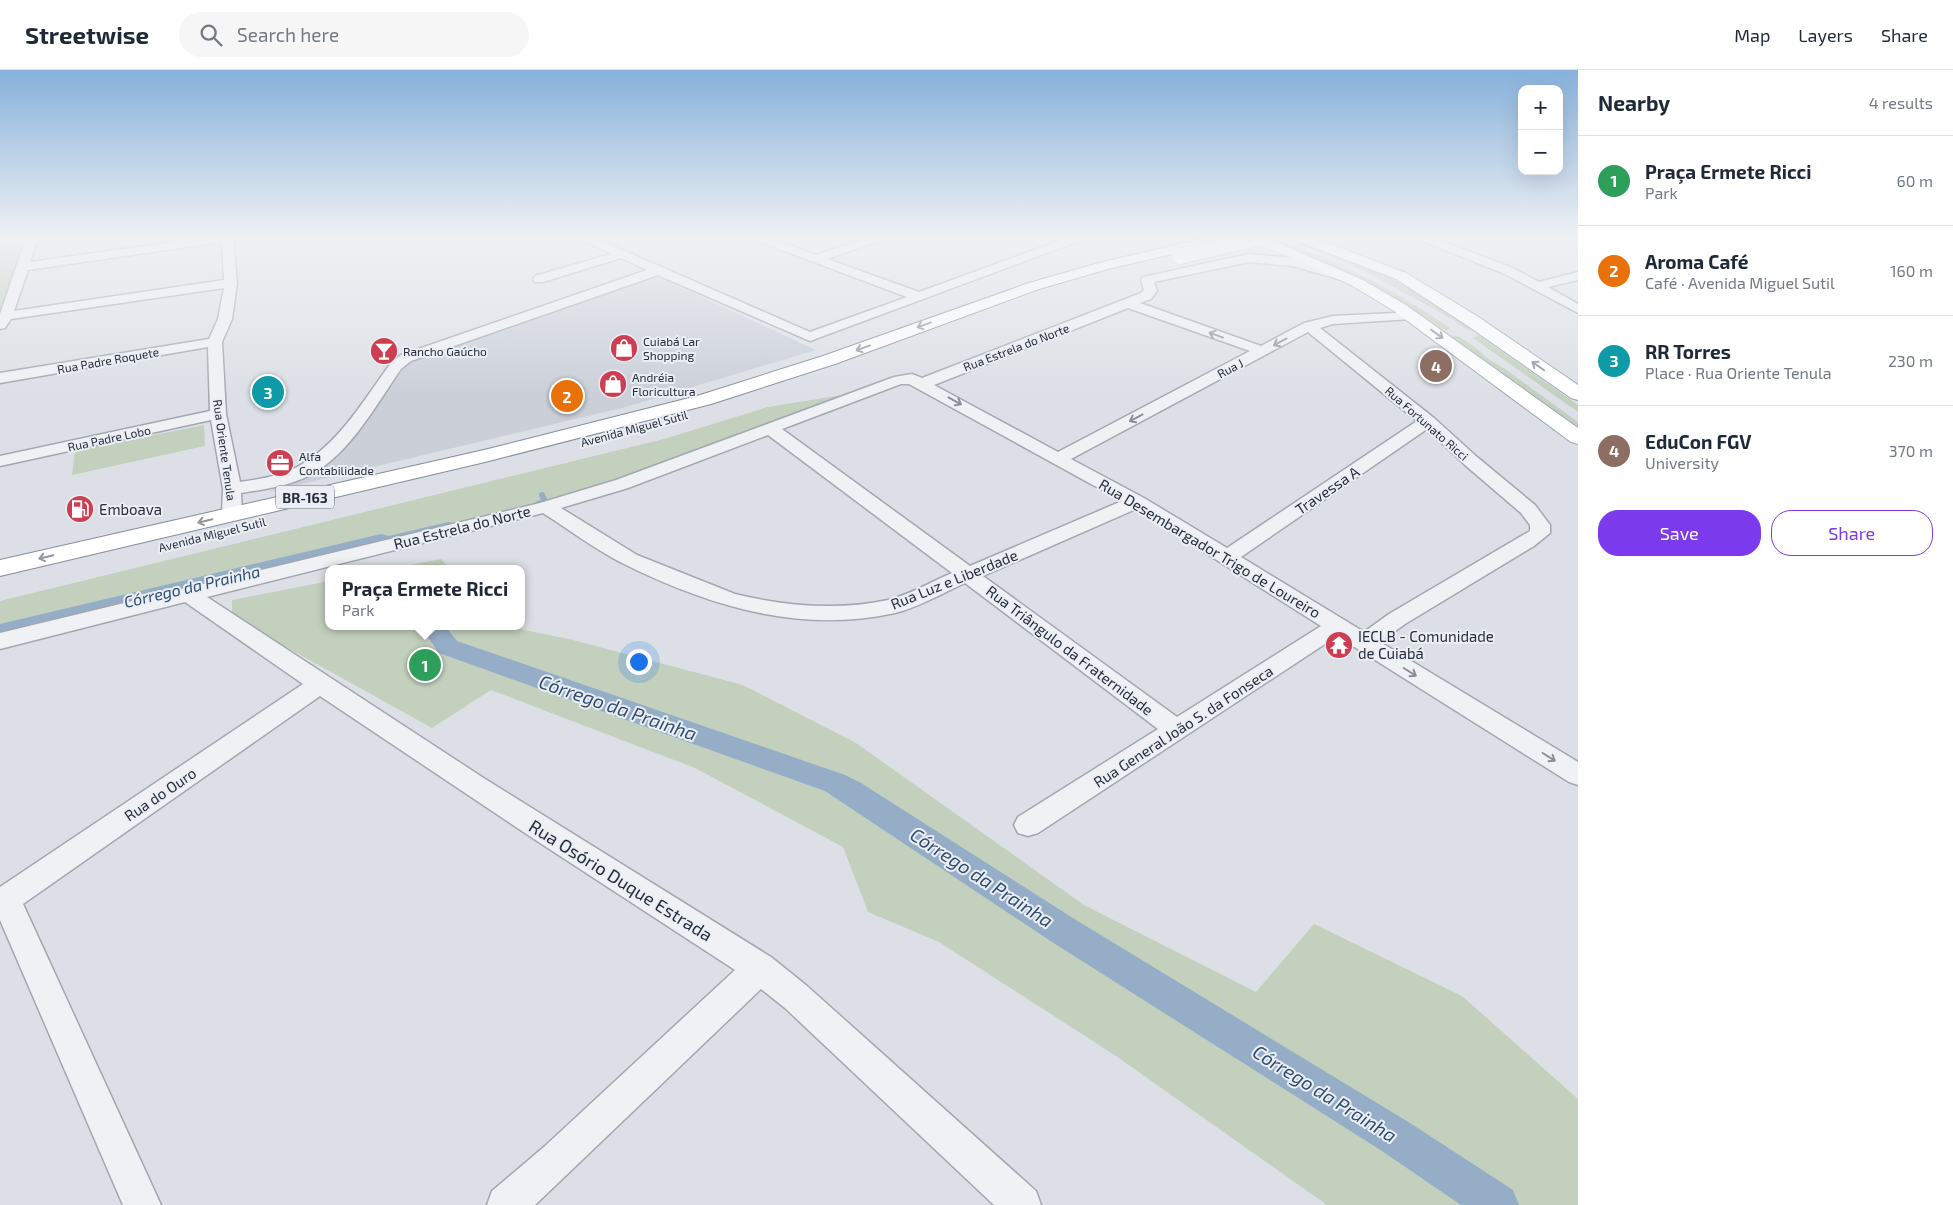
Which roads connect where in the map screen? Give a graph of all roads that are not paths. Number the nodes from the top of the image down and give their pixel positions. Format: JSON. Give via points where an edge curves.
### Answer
{"nodes":[{"id":1,"x":13,"y":291,"type":"edge"},
{"id":2,"x":182,"y":291,"type":"edge"},
{"id":3,"x":230,"y":291,"type":"edge"},
{"id":4,"x":596,"y":291,"type":"edge"},
{"id":5,"x":704,"y":291,"type":"edge"},
{"id":6,"x":903,"y":291,"type":"edge"},
{"id":7,"x":935,"y":291,"type":"edge"},
{"id":8,"x":1020,"y":291,"type":"edge"},
{"id":9,"x":1054,"y":291,"type":"edge"},
{"id":10,"x":1151,"y":291,"type":"edge"},
{"id":11,"x":1371,"y":291,"type":"edge"},
{"id":12,"x":1427,"y":291,"type":"edge"},
{"id":13,"x":1547,"y":291,"type":"edge"},
{"id":14,"x":919,"y":297,"type":"junction"},
{"id":15,"x":1128,"y":304,"type":"junction"},
{"id":16,"x":1578,"y":309,"type":"edge"},
{"id":17,"x":1411,"y":315,"type":"junction"},
{"id":18,"x":3,"y":320,"type":"edge"},
{"id":19,"x":1309,"y":326,"type":"junction"},
{"id":20,"x":215,"y":342,"type":"junction"},
{"id":21,"x":1262,"y":351,"type":"junction"},
{"id":22,"x":0,"y":378,"type":"edge"},
{"id":23,"x":918,"y":381,"type":"junction"},
{"id":24,"x":1578,"y":394,"type":"edge"},
{"id":25,"x":218,"y":414,"type":"junction"},
{"id":26,"x":1428,"y":421,"type":"junction"},
{"id":27,"x":771,"y":428,"type":"junction"},
{"id":28,"x":1578,"y":438,"type":"edge"},
{"id":29,"x":1060,"y":458,"type":"junction"},
{"id":30,"x":0,"y":461,"type":"edge"},
{"id":31,"x":232,"y":489,"type":"junction"},
{"id":32,"x":1137,"y":502,"type":"junction"},
{"id":33,"x":546,"y":506,"type":"junction"},
{"id":34,"x":232,"y":514,"type":"junction"},
{"id":35,"x":1226,"y":558,"type":"junction"},
{"id":36,"x":0,"y":568,"type":"edge"},
{"id":37,"x":969,"y":574,"type":"junction"},
{"id":38,"x":0,"y":586,"type":"edge"},
{"id":39,"x":189,"y":595,"type":"junction"},
{"id":40,"x":1337,"y":626,"type":"junction"},
{"id":41,"x":0,"y":641,"type":"edge"},
{"id":42,"x":1363,"y":643,"type":"junction"},
{"id":43,"x":320,"y":685,"type":"junction"},
{"id":44,"x":1177,"y":730,"type":"junction"},
{"id":45,"x":1578,"y":775,"type":"edge"},
{"id":46,"x":1028,"y":825,"type":"dead end"},
{"id":47,"x":3,"y":901,"type":"edge"},
{"id":48,"x":760,"y":968,"type":"junction"},
{"id":49,"x":142,"y":1205,"type":"edge"},
{"id":50,"x":506,"y":1205,"type":"edge"},
{"id":51,"x":1022,"y":1205,"type":"edge"}],
"edges":[{"from":1,"to":18,"type":"street"},
{"from":2,"to":18,"type":"street"},
{"from":3,"to":20,"type":"street","name":"Rua Oriente Tenula","via":[[225,319]]},
{"from":4,"to":31,"type":"street","via":[[406,358],[396,366],[320,461],[305,471]]},
{"from":5,"to":14,"type":"street","via":[[810,337]]},
{"from":6,"to":14,"type":"street"},
{"from":7,"to":14,"type":"street"},
{"from":8,"to":34,"type":"main road","name":"Avenida Miguel Sutil","number":"BR-163","one_way":true,"via":[[829,360],[704,400]]},
{"from":9,"to":38,"type":"main road","name":"Avenida Miguel Sutil","number":"BR-163","via":[[851,369],[501,464]]},
{"from":10,"to":15,"type":"street","name":"Rua Estrela do Norte"},
{"from":11,"to":17,"type":"main road"},
{"from":24,"to":12,"type":"main road","one_way":true},
{"from":13,"to":16,"type":"street"},
{"from":21,"to":15,"type":"street","one_way":true},
{"from":15,"to":23,"type":"street","name":"Rua Estrela do Norte"},
{"from":17,"to":19,"type":"street","name":"Rua J","via":[[1333,320]]},
{"from":17,"to":28,"type":"main road","one_way":true},
{"from":19,"to":21,"type":"street","name":"Rua J","one_way":true},
{"from":19,"to":26,"type":"street","name":"Rua Fortunato Ricci"},
{"from":20,"to":22,"type":"street","name":"Rua Padre Roquete"},
{"from":20,"to":25,"type":"street","name":"Rua Oriente Tenula"},
{"from":21,"to":29,"type":"street","name":"Rua J","one_way":true},
{"from":23,"to":27,"type":"street","name":"Rua Estrela do Norte","via":[[899,380]]},
{"from":23,"to":29,"type":"street","name":"Rua Desembargador Trigo de Loureiro","one_way":true},
{"from":25,"to":30,"type":"street","name":"Rua Padre Lobo"},
{"from":25,"to":31,"type":"street","name":"Rua Oriente Tenula"},
{"from":26,"to":35,"type":"street","name":"Travessa A"},
{"from":26,"to":42,"type":"street","name":"Rua Fortunato Ricci","via":[[1528,509],[1540,525],[1540,533]]},
{"from":27,"to":33,"type":"street","name":"Rua Estrela do Norte","via":[[622,484]]},
{"from":27,"to":37,"type":"street","name":"Rua Triângulo da Fraternidade"},
{"from":29,"to":32,"type":"street","name":"Rua Desembargador Trigo de Loureiro"},
{"from":31,"to":34,"type":"street","name":"Rua Oriente Tenula"},
{"from":32,"to":35,"type":"street","name":"Rua Desembargador Trigo de Loureiro"},
{"from":32,"to":37,"type":"street","name":"Rua Luz e Liberdade"},
{"from":33,"to":37,"type":"street","name":"Rua Luz e Liberdade","via":[[630,558],[729,600],[751,605],[843,614],[894,606]]},
{"from":33,"to":39,"type":"street","name":"Rua Estrela do Norte"},
{"from":34,"to":36,"type":"main road","name":"Avenida Miguel Sutil","number":"BR-163","one_way":true},
{"from":35,"to":40,"type":"street","name":"Rua Desembargador Trigo de Loureiro"},
{"from":37,"to":44,"type":"street","name":"Rua Triângulo da Fraternidade"},
{"from":39,"to":41,"type":"street","name":"Rua Estrela do Norte"},
{"from":39,"to":43,"type":"street","name":"Rua Osório Duque Estrada"},
{"from":40,"to":42,"type":"street","name":"Rua Desembargador Trigo de Loureiro"},
{"from":40,"to":44,"type":"street","name":"Rua General João S. da Fonseca"},
{"from":42,"to":45,"type":"street","name":"Rua Desembargador Trigo de Loureiro","one_way":true},
{"from":43,"to":47,"type":"street","name":"Rua do Ouro"},
{"from":43,"to":48,"type":"street","name":"Rua Osório Duque Estrada"},
{"from":44,"to":46,"type":"street","name":"Rua General João S. da Fonseca"},
{"from":47,"to":49,"type":"street"},
{"from":48,"to":50,"type":"street"},
{"from":48,"to":51,"type":"street","name":"Rua Osório Duque Estrada","via":[[796,997]]}]}
